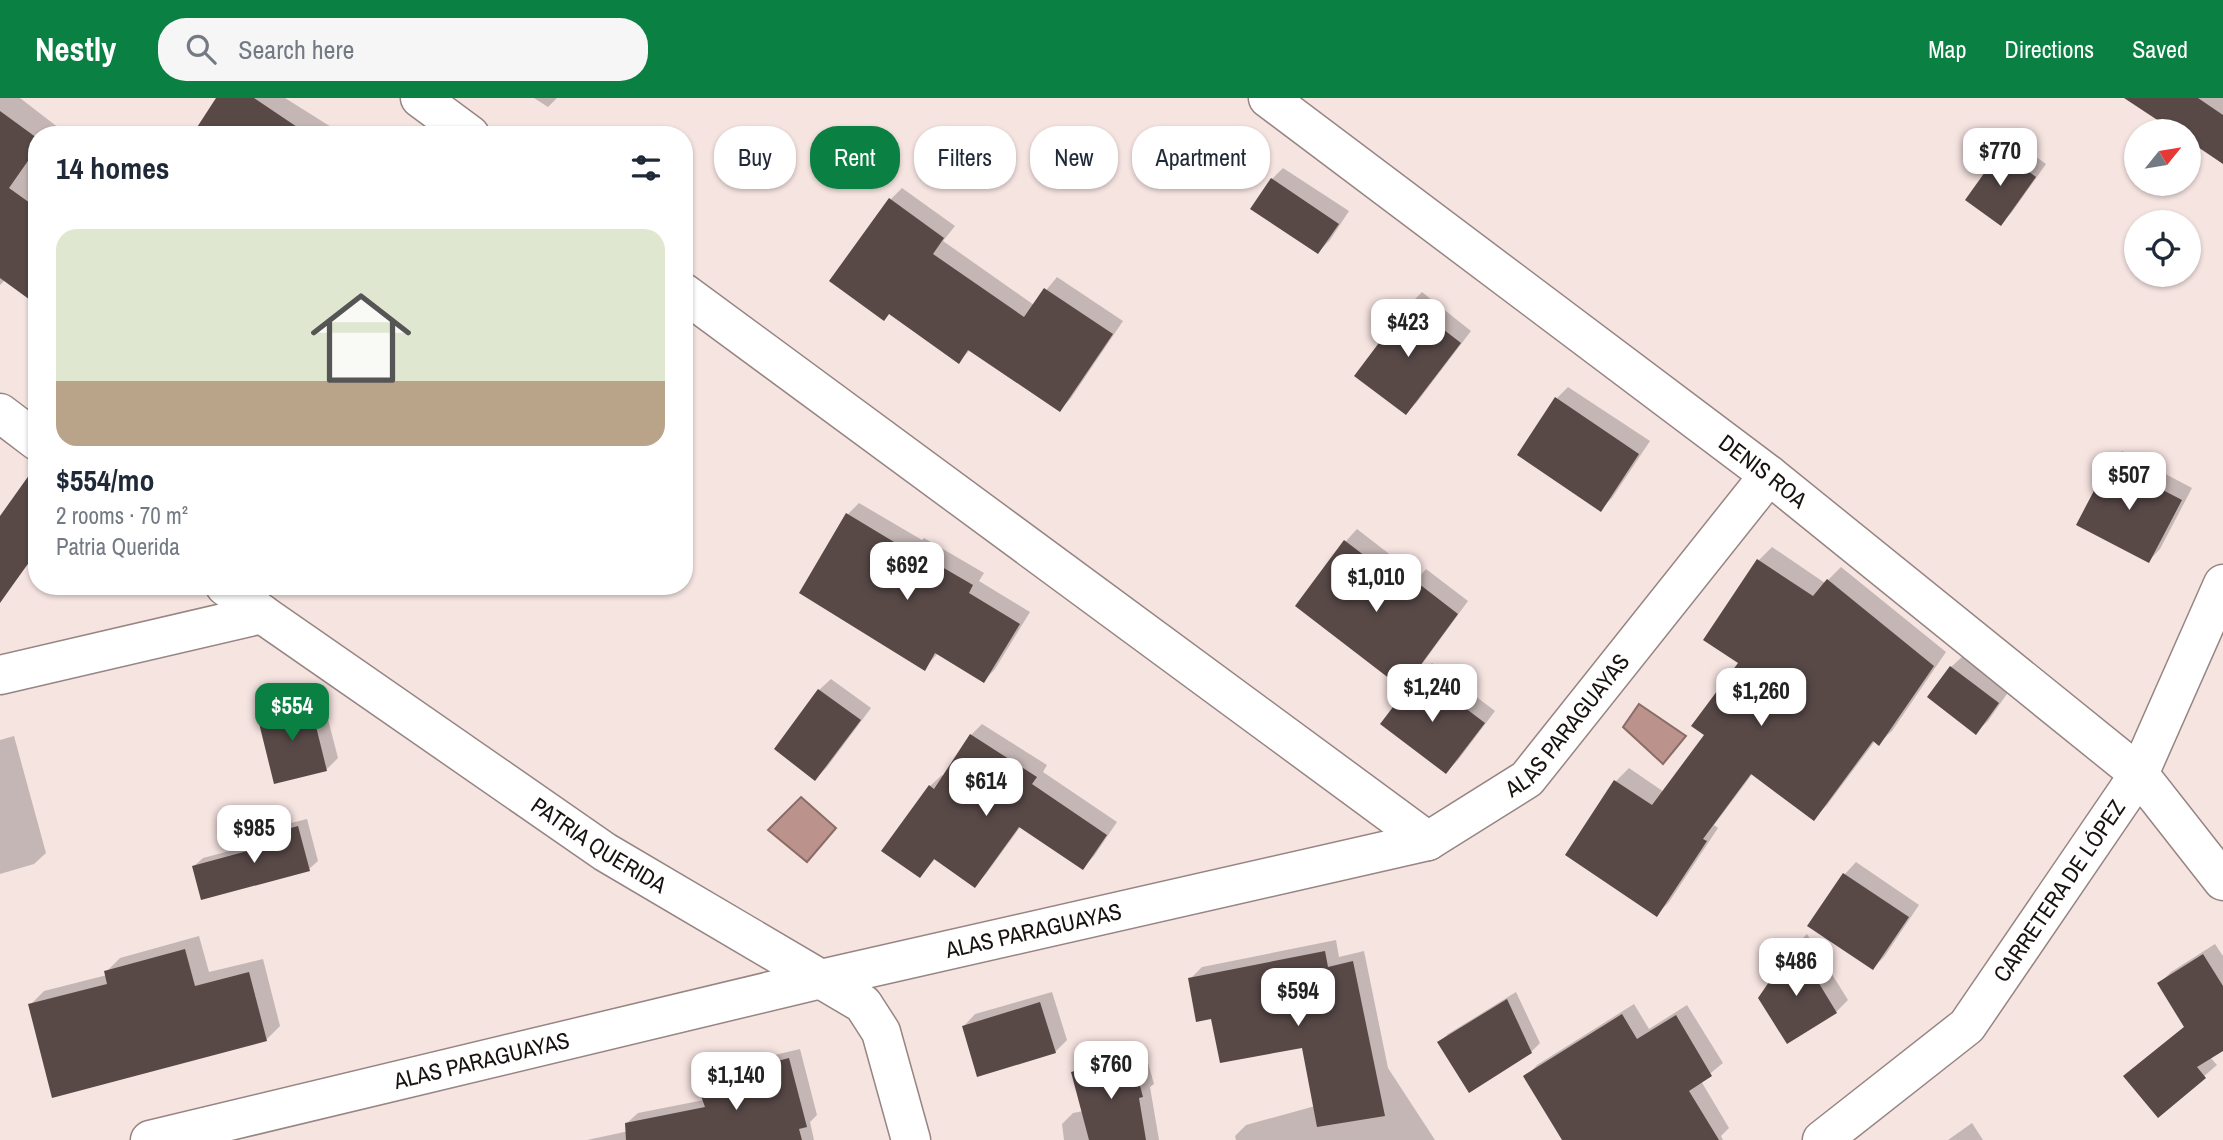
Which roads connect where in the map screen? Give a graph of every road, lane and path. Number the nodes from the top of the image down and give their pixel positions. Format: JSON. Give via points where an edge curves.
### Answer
{"nodes":[{"id":1,"x":420,"y":98,"type":"edge"},
{"id":2,"x":1268,"y":98,"type":"edge"},
{"id":3,"x":458,"y":126,"type":"edge"},
{"id":4,"x":693,"y":300,"type":"edge"},
{"id":5,"x":0,"y":413,"type":"edge"},
{"id":6,"x":28,"y":434,"type":"edge"},
{"id":7,"x":1769,"y":475,"type":"junction"},
{"id":8,"x":2223,"y":584,"type":"edge"},
{"id":9,"x":237,"y":595,"type":"edge"},
{"id":10,"x":262,"y":614,"type":"junction"},
{"id":11,"x":0,"y":675,"type":"edge"},
{"id":12,"x":2139,"y":774,"type":"junction"},
{"id":13,"x":1428,"y":841,"type":"junction"},
{"id":14,"x":2223,"y":881,"type":"edge"},
{"id":15,"x":821,"y":979,"type":"junction"},
{"id":16,"x":150,"y":1140,"type":"edge"},
{"id":17,"x":911,"y":1140,"type":"edge"},
{"id":18,"x":1822,"y":1140,"type":"edge"}],
"edges":[{"from":1,"to":3,"type":"street"},
{"from":2,"to":7,"type":"street","name":"DENIS ROA"},
{"from":4,"to":13,"type":"street"},
{"from":5,"to":6,"type":"street"},
{"from":7,"to":12,"type":"street","name":"DENIS ROA"},
{"from":7,"to":13,"type":"street","name":"ALAS PARAGUAYAS","via":[[1528,779]]},
{"from":8,"to":12,"type":"street","name":"CARRETERA DE LÓPEZ"},
{"from":9,"to":10,"type":"street","name":"PATRIA QUERIDA"},
{"from":10,"to":11,"type":"street"},
{"from":10,"to":15,"type":"street","name":"PATRIA QUERIDA","via":[[605,852]]},
{"from":12,"to":14,"type":"street","name":"DENIS ROA"},
{"from":12,"to":18,"type":"street","name":"CARRETERA DE LÓPEZ","via":[[1967,1027]]},
{"from":13,"to":15,"type":"street","name":"ALAS PARAGUAYAS"},
{"from":15,"to":16,"type":"street","name":"ALAS PARAGUAYAS"},
{"from":15,"to":17,"type":"street","name":"PATRIA QUERIDA","via":[[863,1004],[881,1032]]}]}
